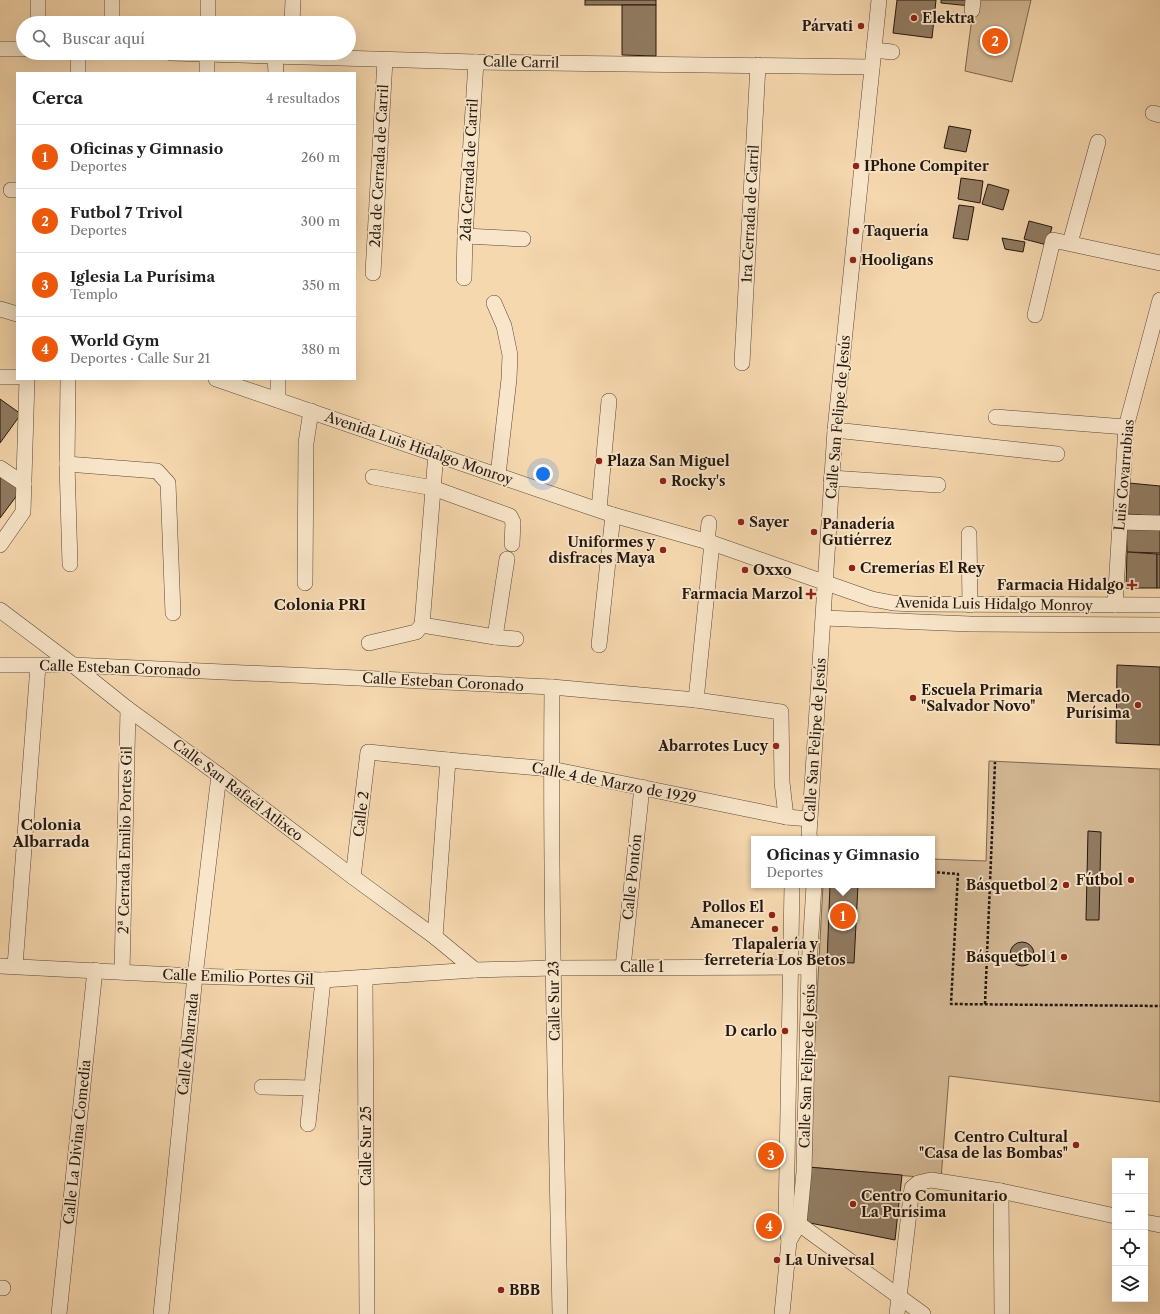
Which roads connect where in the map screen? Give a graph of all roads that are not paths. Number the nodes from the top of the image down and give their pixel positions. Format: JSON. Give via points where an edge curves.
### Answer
{"nodes":[{"id":1,"x":38,"y":0,"type":"edge"},
{"id":2,"x":112,"y":0,"type":"edge"},
{"id":3,"x":208,"y":0,"type":"edge"},
{"id":4,"x":293,"y":0,"type":"edge"},
{"id":5,"x":879,"y":0,"type":"edge"},
{"id":6,"x":38,"y":16,"type":"edge"},
{"id":7,"x":112,"y":16,"type":"edge"},
{"id":8,"x":208,"y":16,"type":"edge"},
{"id":9,"x":292,"y":16,"type":"edge"},
{"id":10,"x":0,"y":49,"type":"edge"},
{"id":11,"x":16,"y":49,"type":"edge"},
{"id":12,"x":874,"y":50,"type":"junction"},
{"id":13,"x":892,"y":52,"type":"dead end"},
{"id":14,"x":356,"y":58,"type":"edge"},
{"id":15,"x":78,"y":60,"type":"edge"},
{"id":16,"x":207,"y":60,"type":"edge"},
{"id":17,"x":275,"y":60,"type":"edge"},
{"id":18,"x":385,"y":60,"type":"junction"},
{"id":19,"x":476,"y":62,"type":"junction"},
{"id":20,"x":758,"y":65,"type":"junction"},
{"id":21,"x":872,"y":67,"type":"junction"},
{"id":22,"x":78,"y":72,"type":"edge"},
{"id":23,"x":207,"y":72,"type":"edge"},
{"id":24,"x":276,"y":72,"type":"edge"},
{"id":25,"x":1098,"y":142,"type":"dead end"},
{"id":26,"x":465,"y":236,"type":"junction"},
{"id":27,"x":523,"y":239,"type":"dead end"},
{"id":28,"x":1070,"y":243,"type":"junction"},
{"id":29,"x":1160,"y":263,"type":"edge"},
{"id":30,"x":373,"y":273,"type":"dead end"},
{"id":31,"x":464,"y":278,"type":"dead end"},
{"id":32,"x":1160,"y":300,"type":"edge"},
{"id":33,"x":494,"y":303,"type":"dead end"},
{"id":34,"x":0,"y":308,"type":"edge"},
{"id":35,"x":16,"y":314,"type":"edge"},
{"id":36,"x":1035,"y":316,"type":"dead end"},
{"id":37,"x":742,"y":363,"type":"dead end"},
{"id":38,"x":0,"y":377,"type":"edge"},
{"id":39,"x":16,"y":377,"type":"edge"},
{"id":40,"x":27,"y":380,"type":"edge"},
{"id":41,"x":68,"y":380,"type":"edge"},
{"id":42,"x":219,"y":380,"type":"edge"},
{"id":43,"x":278,"y":380,"type":"edge"},
{"id":44,"x":278,"y":400,"type":"junction"},
{"id":45,"x":610,"y":401,"type":"dead end"},
{"id":46,"x":311,"y":411,"type":"junction"},
{"id":47,"x":996,"y":417,"type":"dead end"},
{"id":48,"x":1126,"y":427,"type":"junction"},
{"id":49,"x":835,"y":430,"type":"junction"},
{"id":50,"x":436,"y":453,"type":"junction"},
{"id":51,"x":1057,"y":454,"type":"dead end"},
{"id":52,"x":68,"y":464,"type":"junction"},
{"id":53,"x":0,"y":468,"type":"edge"},
{"id":54,"x":498,"y":475,"type":"junction"},
{"id":55,"x":373,"y":477,"type":"dead end"},
{"id":56,"x":831,"y":478,"type":"junction"},
{"id":57,"x":24,"y":484,"type":"junction"},
{"id":58,"x":938,"y":485,"type":"dead end"},
{"id":59,"x":433,"y":488,"type":"junction"},
{"id":60,"x":599,"y":510,"type":"junction"},
{"id":61,"x":613,"y":515,"type":"junction"},
{"id":62,"x":1120,"y":522,"type":"junction"},
{"id":63,"x":709,"y":523,"type":"dead end"},
{"id":64,"x":1160,"y":523,"type":"edge"},
{"id":65,"x":969,"y":534,"type":"dead end"},
{"id":66,"x":709,"y":543,"type":"junction"},
{"id":67,"x":0,"y":544,"type":"edge"},
{"id":68,"x":512,"y":544,"type":"dead end"},
{"id":69,"x":507,"y":559,"type":"dead end"},
{"id":70,"x":70,"y":564,"type":"dead end"},
{"id":71,"x":305,"y":583,"type":"dead end"},
{"id":72,"x":826,"y":583,"type":"junction"},
{"id":73,"x":970,"y":605,"type":"junction"},
{"id":74,"x":1115,"y":605,"type":"junction"},
{"id":75,"x":1160,"y":605,"type":"edge"},
{"id":76,"x":0,"y":610,"type":"edge"},
{"id":77,"x":173,"y":613,"type":"dead end"},
{"id":78,"x":824,"y":618,"type":"junction"},
{"id":79,"x":422,"y":625,"type":"junction"},
{"id":80,"x":1160,"y":625,"type":"edge"},
{"id":81,"x":495,"y":637,"type":"junction"},
{"id":82,"x":516,"y":639,"type":"dead end"},
{"id":83,"x":369,"y":643,"type":"dead end"},
{"id":84,"x":599,"y":645,"type":"dead end"},
{"id":85,"x":0,"y":665,"type":"edge"},
{"id":86,"x":73,"y":665,"type":"junction"},
{"id":87,"x":38,"y":666,"type":"junction"},
{"id":88,"x":552,"y":687,"type":"junction"},
{"id":89,"x":696,"y":700,"type":"junction"},
{"id":90,"x":128,"y":709,"type":"junction"},
{"id":91,"x":368,"y":752,"type":"joint"},
{"id":92,"x":448,"y":760,"type":"junction"},
{"id":93,"x":551,"y":769,"type":"junction"},
{"id":94,"x":219,"y":775,"type":"junction"},
{"id":95,"x":642,"y":787,"type":"junction"},
{"id":96,"x":786,"y":817,"type":"junction"},
{"id":97,"x":810,"y":819,"type":"junction"},
{"id":98,"x":808,"y":836,"type":"edge"},
{"id":99,"x":353,"y":877,"type":"junction"},
{"id":100,"x":792,"y":888,"type":"edge"},
{"id":101,"x":814,"y":888,"type":"edge"},
{"id":102,"x":435,"y":937,"type":"junction"},
{"id":103,"x":0,"y":966,"type":"edge"},
{"id":104,"x":16,"y":966,"type":"junction"},
{"id":105,"x":790,"y":966,"type":"junction"},
{"id":106,"x":809,"y":967,"type":"junction"},
{"id":107,"x":553,"y":968,"type":"junction"},
{"id":108,"x":623,"y":968,"type":"junction"},
{"id":109,"x":95,"y":970,"type":"junction"},
{"id":110,"x":475,"y":970,"type":"junction"},
{"id":111,"x":122,"y":972,"type":"junction"},
{"id":112,"x":195,"y":976,"type":"junction"},
{"id":113,"x":365,"y":978,"type":"junction"},
{"id":114,"x":323,"y":980,"type":"junction"},
{"id":115,"x":262,"y":1087,"type":"dead end"},
{"id":116,"x":312,"y":1088,"type":"junction"},
{"id":117,"x":308,"y":1124,"type":"dead end"},
{"id":118,"x":1001,"y":1191,"type":"junction"},
{"id":119,"x":1112,"y":1215,"type":"edge"},
{"id":120,"x":793,"y":1222,"type":"junction"},
{"id":121,"x":1148,"y":1223,"type":"edge"},
{"id":122,"x":1160,"y":1225,"type":"edge"},
{"id":123,"x":899,"y":1296,"type":"junction"},
{"id":124,"x":58,"y":1314,"type":"edge"},
{"id":125,"x":161,"y":1314,"type":"edge"},
{"id":126,"x":367,"y":1314,"type":"edge"},
{"id":127,"x":560,"y":1314,"type":"edge"},
{"id":128,"x":782,"y":1314,"type":"edge"},
{"id":129,"x":897,"y":1314,"type":"edge"},
{"id":130,"x":923,"y":1314,"type":"edge"},
{"id":131,"x":1002,"y":1314,"type":"edge"}],
"edges":[{"from":1,"to":6,"type":"street"},
{"from":2,"to":7,"type":"street"},
{"from":3,"to":8,"type":"street"},
{"from":4,"to":9,"type":"street"},
{"from":5,"to":12,"type":"street","name":"Calle San Felipe de Jesús"},
{"from":10,"to":11,"type":"street"},
{"from":12,"to":13,"type":"street"},
{"from":12,"to":21,"type":"street","name":"Calle San Felipe de Jesús"},
{"from":14,"to":18,"type":"street","name":"Calle Carril"},
{"from":15,"to":22,"type":"street"},
{"from":16,"to":23,"type":"street"},
{"from":17,"to":24,"type":"street"},
{"from":18,"to":19,"type":"street","name":"Calle Carril"},
{"from":18,"to":30,"type":"street","name":"2da de Cerrada de Carril"},
{"from":19,"to":20,"type":"street","name":"Calle Carril"},
{"from":19,"to":26,"type":"street","name":"2da Cerrada de Carril"},
{"from":20,"to":21,"type":"street","name":"Calle Carril"},
{"from":20,"to":37,"type":"street","name":"1ra Cerrada de Carril"},
{"from":21,"to":49,"type":"street","name":"Calle San Felipe de Jesús"},
{"from":25,"to":28,"type":"street"},
{"from":26,"to":27,"type":"street"},
{"from":26,"to":31,"type":"street","name":"2da Cerrada de Carril"},
{"from":28,"to":29,"type":"street"},
{"from":28,"to":36,"type":"street","via":[[1053,240]]},
{"from":32,"to":48,"type":"street","name":"Luis Covarrubias"},
{"from":33,"to":54,"type":"street","via":[[504,326],[510,355]]},
{"from":34,"to":35,"type":"street"},
{"from":38,"to":39,"type":"street"},
{"from":40,"to":57,"type":"street"},
{"from":41,"to":52,"type":"street"},
{"from":42,"to":44,"type":"street","name":"Avenida Luis Hidalgo Monroy"},
{"from":43,"to":44,"type":"street"},
{"from":44,"to":46,"type":"street","name":"Avenida Luis Hidalgo Monroy"},
{"from":45,"to":60,"type":"street"},
{"from":46,"to":50,"type":"street","name":"Avenida Luis Hidalgo Monroy"},
{"from":46,"to":71,"type":"street","via":[[306,443]]},
{"from":47,"to":48,"type":"street"},
{"from":48,"to":62,"type":"street","name":"Luis Covarrubias"},
{"from":49,"to":51,"type":"street"},
{"from":49,"to":56,"type":"street","name":"Calle San Felipe de Jesús"},
{"from":50,"to":54,"type":"street","name":"Avenida Luis Hidalgo Monroy"},
{"from":50,"to":59,"type":"street"},
{"from":52,"to":70,"type":"street"},
{"from":52,"to":77,"type":"street","via":[[157,471],[168,482]]},
{"from":53,"to":57,"type":"street"},
{"from":54,"to":60,"type":"street","name":"Avenida Luis Hidalgo Monroy"},
{"from":55,"to":59,"type":"street"},
{"from":56,"to":58,"type":"street"},
{"from":56,"to":72,"type":"street","name":"Calle San Felipe de Jesús"},
{"from":57,"to":67,"type":"street","via":[[23,512]]},
{"from":59,"to":68,"type":"street","via":[[510,516],[513,522]]},
{"from":59,"to":79,"type":"street"},
{"from":60,"to":61,"type":"street","name":"Avenida Luis Hidalgo Monroy"},
{"from":61,"to":66,"type":"street","name":"Avenida Luis Hidalgo Monroy"},
{"from":61,"to":84,"type":"street"},
{"from":62,"to":64,"type":"street"},
{"from":62,"to":74,"type":"street","name":"Luis Covarrubias"},
{"from":63,"to":66,"type":"street"},
{"from":65,"to":73,"type":"street"},
{"from":66,"to":72,"type":"street","name":"Avenida Luis Hidalgo Monroy"},
{"from":66,"to":89,"type":"street"},
{"from":69,"to":81,"type":"street"},
{"from":72,"to":73,"type":"street","name":"Avenida Luis Hidalgo Monroy","via":[[872,599],[893,603]]},
{"from":72,"to":78,"type":"street","name":"Calle San Felipe de Jesús"},
{"from":73,"to":74,"type":"street","name":"Avenida Luis Hidalgo Monroy"},
{"from":74,"to":75,"type":"street","name":"Avenida Luis Hidalgo Monroy"},
{"from":76,"to":86,"type":"street","name":"Calle San Rafaél Atlixco"},
{"from":78,"to":80,"type":"street","name":"Avenida Luis Hidalgo Monroy","via":[[970,624]]},
{"from":78,"to":97,"type":"street","name":"Calle San Felipe de Jesús"},
{"from":79,"to":81,"type":"street"},
{"from":79,"to":83,"type":"street","via":[[416,632]]},
{"from":81,"to":82,"type":"street"},
{"from":85,"to":87,"type":"street","name":"Calle Esteban Coronado"},
{"from":86,"to":87,"type":"street","name":"Calle Esteban Coronado"},
{"from":86,"to":88,"type":"street","name":"Calle Esteban Coronado"},
{"from":86,"to":90,"type":"street","name":"Calle San Rafaél Atlixco"},
{"from":87,"to":104,"type":"street"},
{"from":88,"to":89,"type":"street","name":"Calle Esteban Coronado"},
{"from":88,"to":93,"type":"street","name":"Calle Sur 23"},
{"from":89,"to":96,"type":"street","name":"Calle Esteban Coronado","via":[[781,712],[782,782]]},
{"from":90,"to":94,"type":"street","name":"Calle San Rafaél Atlixco"},
{"from":90,"to":111,"type":"street","name":"2ª Cerrada Emilio Portes Gil"},
{"from":91,"to":92,"type":"street","name":"Calle 4 de Marzo de 1929"},
{"from":91,"to":99,"type":"street","name":"Calle 2"},
{"from":92,"to":93,"type":"street","name":"Calle 4 de Marzo de 1929"},
{"from":92,"to":102,"type":"street"},
{"from":93,"to":95,"type":"street","name":"Calle 4 de Marzo de 1929"},
{"from":93,"to":107,"type":"street","name":"Calle Sur 23"},
{"from":94,"to":99,"type":"street","name":"Calle San Rafaél Atlixco"},
{"from":94,"to":112,"type":"street","name":"Calle Albarrada"},
{"from":95,"to":96,"type":"street","name":"Calle 4 de Marzo de 1929"},
{"from":95,"to":108,"type":"street","name":"Calle Pontón"},
{"from":96,"to":97,"type":"street","name":"Calle 4 de Marzo de 1929"},
{"from":97,"to":98,"type":"street","name":"Calle San Felipe de Jesús"},
{"from":99,"to":102,"type":"street","name":"Calle San Rafaél Atlixco"},
{"from":100,"to":105,"type":"street","name":"Calle San Felipe de Jesús"},
{"from":101,"to":106,"type":"street","name":"Calle San Felipe de Jesús"},
{"from":102,"to":110,"type":"street","name":"Calle San Rafaél Atlixco"},
{"from":103,"to":104,"type":"street","name":"Calle Emilio Portes Gil"},
{"from":104,"to":109,"type":"street","name":"Calle Emilio Portes Gil"},
{"from":105,"to":106,"type":"street","name":"Calle 1"},
{"from":105,"to":108,"type":"street","name":"Calle 1"},
{"from":105,"to":120,"type":"street","name":"Calle San Felipe de Jesús"},
{"from":106,"to":120,"type":"street","name":"Calle San Felipe de Jesús","via":[[804,1172]]},
{"from":107,"to":108,"type":"street","name":"Calle 1"},
{"from":107,"to":110,"type":"street","name":"Calle 1"},
{"from":107,"to":127,"type":"street","name":"Calle Sur 23"},
{"from":109,"to":111,"type":"street","name":"Calle Emilio Portes Gil"},
{"from":109,"to":124,"type":"street","name":"Calle La Divina Comedia"},
{"from":110,"to":113,"type":"street","name":"Calle Emilio Portes Gil"},
{"from":111,"to":112,"type":"street","name":"Calle Emilio Portes Gil"},
{"from":112,"to":114,"type":"street","name":"Calle Emilio Portes Gil"},
{"from":112,"to":125,"type":"street","name":"Calle Albarrada"},
{"from":113,"to":114,"type":"street","name":"Calle Emilio Portes Gil"},
{"from":113,"to":126,"type":"street","name":"Calle Sur 25"},
{"from":114,"to":116,"type":"street"},
{"from":115,"to":116,"type":"street"},
{"from":116,"to":117,"type":"street"},
{"from":118,"to":119,"type":"street"},
{"from":118,"to":123,"type":"street","via":[[963,1183],[931,1180],[918,1183],[912,1188]]},
{"from":118,"to":131,"type":"street"},
{"from":120,"to":123,"type":"street"},
{"from":120,"to":128,"type":"street"},
{"from":121,"to":122,"type":"street"},
{"from":123,"to":129,"type":"street"},
{"from":123,"to":130,"type":"street"}]}
